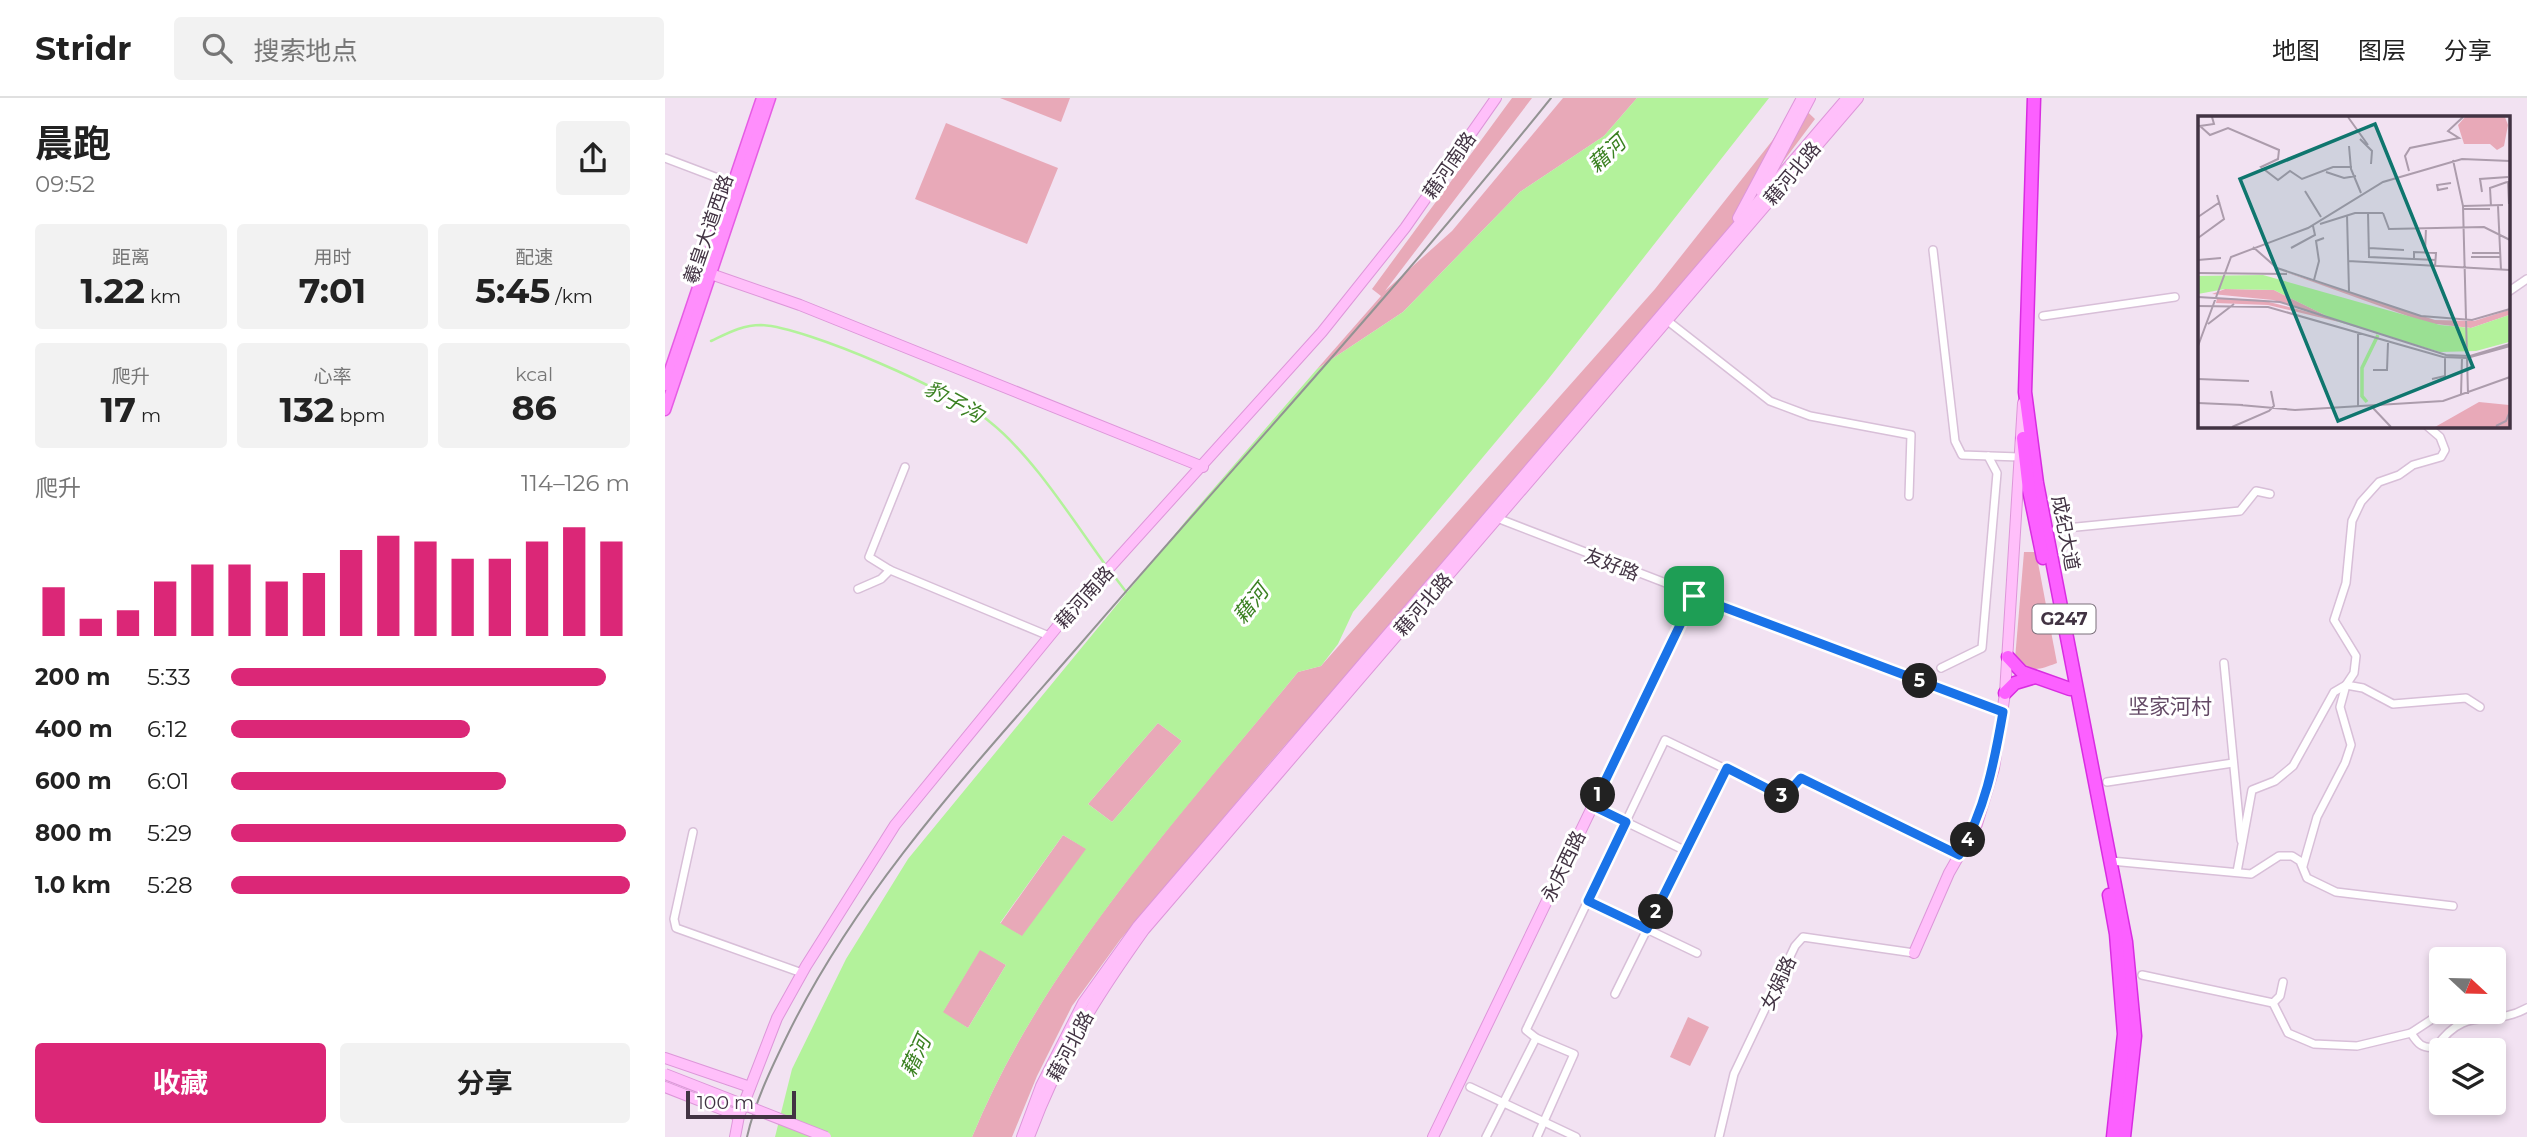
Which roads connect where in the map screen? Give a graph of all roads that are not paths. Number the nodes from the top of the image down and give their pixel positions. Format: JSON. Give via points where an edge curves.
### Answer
{"nodes":[{"id":1,"x":762,"y":98,"type":"edge"},
{"id":2,"x":770,"y":98,"type":"edge"},
{"id":3,"x":1496,"y":98,"type":"edge"},
{"id":4,"x":1802,"y":98,"type":"edge"},
{"id":5,"x":1810,"y":98,"type":"edge"},
{"id":6,"x":1847,"y":98,"type":"edge"},
{"id":7,"x":1858,"y":98,"type":"edge"},
{"id":8,"x":2032,"y":98,"type":"edge"},
{"id":9,"x":665,"y":158,"type":"edge"},
{"id":10,"x":723,"y":180,"type":"dead end"},
{"id":11,"x":1754,"y":205,"type":"junction"},
{"id":12,"x":1733,"y":236,"type":"junction"},
{"id":13,"x":1933,"y":250,"type":"dead end"},
{"id":14,"x":702,"y":273,"type":"junction"},
{"id":15,"x":2527,"y":279,"type":"edge"},
{"id":16,"x":2509,"y":291,"type":"edge"},
{"id":17,"x":2175,"y":297,"type":"dead end"},
{"id":18,"x":2043,"y":316,"type":"dead end"},
{"id":19,"x":1663,"y":318,"type":"junction"},
{"id":20,"x":665,"y":385,"type":"edge"},
{"id":21,"x":2025,"y":392,"type":"junction"},
{"id":22,"x":665,"y":410,"type":"edge"},
{"id":23,"x":2021,"y":417,"type":"junction"},
{"id":24,"x":2428,"y":427,"type":"edge"},
{"id":25,"x":1988,"y":456,"type":"junction"},
{"id":26,"x":2019,"y":457,"type":"junction"},
{"id":27,"x":905,"y":467,"type":"dead end"},
{"id":28,"x":1203,"y":467,"type":"junction"},
{"id":29,"x":2270,"y":494,"type":"dead end"},
{"id":30,"x":1909,"y":496,"type":"dead end"},
{"id":31,"x":1497,"y":518,"type":"junction"},
{"id":32,"x":2056,"y":529,"type":"dead end"},
{"id":33,"x":890,"y":570,"type":"junction"},
{"id":34,"x":858,"y":589,"type":"dead end"},
{"id":35,"x":1694,"y":596,"type":"junction"},
{"id":36,"x":1049,"y":636,"type":"junction"},
{"id":37,"x":2008,"y":657,"type":"junction"},
{"id":38,"x":2224,"y":663,"type":"dead end"},
{"id":39,"x":1941,"y":668,"type":"dead end"},
{"id":40,"x":2035,"y":677,"type":"junction"},
{"id":41,"x":2346,"y":685,"type":"junction"},
{"id":42,"x":2070,"y":689,"type":"junction"},
{"id":43,"x":2005,"y":693,"type":"junction"},
{"id":44,"x":2480,"y":707,"type":"dead end"},
{"id":45,"x":2003,"y":712,"type":"junction"},
{"id":46,"x":2233,"y":763,"type":"junction"},
{"id":47,"x":1727,"y":768,"type":"junction"},
{"id":48,"x":2107,"y":782,"type":"dead end"},
{"id":49,"x":1593,"y":806,"type":"junction"},
{"id":50,"x":1626,"y":822,"type":"junction"},
{"id":51,"x":692,"y":832,"type":"dead end"},
{"id":52,"x":2242,"y":848,"type":"junction"},
{"id":53,"x":1686,"y":851,"type":"junction"},
{"id":54,"x":1959,"y":855,"type":"junction"},
{"id":55,"x":2111,"y":861,"type":"junction"},
{"id":56,"x":2303,"y":866,"type":"junction"},
{"id":57,"x":2237,"y":872,"type":"junction"},
{"id":58,"x":1588,"y":901,"type":"junction"},
{"id":59,"x":2453,"y":906,"type":"dead end"},
{"id":60,"x":1647,"y":929,"type":"junction"},
{"id":61,"x":1697,"y":953,"type":"dead end"},
{"id":62,"x":1914,"y":953,"type":"joint"},
{"id":63,"x":802,"y":973,"type":"junction"},
{"id":64,"x":2142,"y":975,"type":"dead end"},
{"id":65,"x":2283,"y":982,"type":"dead end"},
{"id":66,"x":1615,"y":994,"type":"dead end"},
{"id":67,"x":2273,"y":1003,"type":"junction"},
{"id":68,"x":2527,"y":1008,"type":"edge"},
{"id":69,"x":2429,"y":1021,"type":"edge"},
{"id":70,"x":2411,"y":1033,"type":"junction"},
{"id":71,"x":1536,"y":1038,"type":"junction"},
{"id":72,"x":665,"y":1058,"type":"edge"},
{"id":73,"x":665,"y":1074,"type":"edge"},
{"id":74,"x":665,"y":1087,"type":"edge"},
{"id":75,"x":750,"y":1087,"type":"junction"},
{"id":76,"x":1470,"y":1087,"type":"dead end"},
{"id":77,"x":1503,"y":1103,"type":"junction"},
{"id":78,"x":739,"y":1116,"type":"junction"},
{"id":79,"x":1543,"y":1122,"type":"junction"},
{"id":80,"x":735,"y":1137,"type":"edge"},
{"id":81,"x":826,"y":1137,"type":"edge"},
{"id":82,"x":1022,"y":1137,"type":"edge"},
{"id":83,"x":1029,"y":1137,"type":"edge"},
{"id":84,"x":1433,"y":1137,"type":"edge"},
{"id":85,"x":1486,"y":1137,"type":"edge"},
{"id":86,"x":1537,"y":1137,"type":"edge"},
{"id":87,"x":1576,"y":1137,"type":"edge"},
{"id":88,"x":1719,"y":1137,"type":"edge"},
{"id":89,"x":2113,"y":1137,"type":"edge"},
{"id":90,"x":2123,"y":1137,"type":"edge"}],
"edges":[{"from":1,"to":14,"type":"main road","name":"羲皇大道西路"},
{"from":2,"to":14,"type":"main road","name":"羲皇大道西路"},
{"from":3,"to":28,"type":"main road","name":"藉河南路","via":[[1405,228],[1322,332]]},
{"from":4,"to":12,"type":"main road"},
{"from":5,"to":11,"type":"main road"},
{"from":6,"to":11,"type":"main road","name":"藉河北路"},
{"from":7,"to":12,"type":"main road","name":"藉河北路"},
{"from":8,"to":21,"type":"highway","name":"成纪大道","number":"G247"},
{"from":8,"to":23,"type":"highway","name":"成纪大道","number":"G247"},
{"from":9,"to":10,"type":"street"},
{"from":11,"to":12,"type":"main road","name":"藉河北路"},
{"from":12,"to":19,"type":"main road","name":"藉河北路"},
{"from":13,"to":25,"type":"street","via":[[1955,441],[1962,455]]},
{"from":14,"to":20,"type":"main road","name":"羲皇大道西路"},
{"from":14,"to":22,"type":"main road","name":"羲皇大道西路"},
{"from":14,"to":28,"type":"main road","via":[[800,306]]},
{"from":15,"to":16,"type":"street"},
{"from":17,"to":18,"type":"street"},
{"from":19,"to":30,"type":"street","via":[[1770,401],[1810,416],[1911,435]]},
{"from":19,"to":31,"type":"main road","name":"藉河北路"},
{"from":19,"to":82,"type":"main road","name":"藉河北路","via":[[1138,926],[1083,1003],[1041,1086]]},
{"from":21,"to":23,"type":"main road"},
{"from":21,"to":55,"type":"highway","name":"成纪大道","number":"G247","via":[[2037,484]]},
{"from":23,"to":26,"type":"main road"},
{"from":23,"to":42,"type":"highway","name":"成纪大道","number":"G247","via":[[2029,489]]},
{"from":24,"to":41,"type":"street","via":[[2440,437],[2445,450],[2441,457],[2379,482],[2361,502],[2353,521],[2346,583],[2334,620],[2356,656],[2354,673]]},
{"from":25,"to":26,"type":"street"},
{"from":25,"to":39,"type":"street","via":[[1997,473],[1982,648]]},
{"from":26,"to":37,"type":"main road"},
{"from":27,"to":33,"type":"street","via":[[869,557]]},
{"from":28,"to":36,"type":"main road","name":"藉河南路"},
{"from":29,"to":32,"type":"street","via":[[2256,491],[2241,511]]},
{"from":31,"to":35,"type":"street","name":"友好路"},
{"from":31,"to":83,"type":"main road","name":"藉河北路","via":[[1144,930],[1090,1007],[1047,1088]]},
{"from":33,"to":34,"type":"street"},
{"from":33,"to":36,"type":"street"},
{"from":35,"to":45,"type":"street","name":"友好路"},
{"from":35,"to":49,"type":"main road","name":"永庆西路"},
{"from":36,"to":63,"type":"main road","name":"藉河南路","via":[[895,825]]},
{"from":37,"to":40,"type":"highway","via":[[2022,672]]},
{"from":37,"to":43,"type":"main road"},
{"from":38,"to":46,"type":"street"},
{"from":40,"to":42,"type":"highway"},
{"from":40,"to":43,"type":"highway","via":[[2015,683]]},
{"from":41,"to":44,"type":"street","via":[[2363,688],[2393,704],[2466,698]]},
{"from":41,"to":52,"type":"street","via":[[2334,692],[2293,766],[2252,790]]},
{"from":41,"to":56,"type":"street","via":[[2340,707],[2351,745],[2317,817]]},
{"from":42,"to":89,"type":"highway","name":"成纪大道","number":"G247","via":[[2116,934],[2125,1034]]},
{"from":43,"to":45,"type":"main road"},
{"from":45,"to":54,"type":"main road","via":[[1980,815]]},
{"from":46,"to":48,"type":"street"},
{"from":46,"to":52,"type":"street"},
{"from":47,"to":50,"type":"street","via":[[1665,740]]},
{"from":47,"to":53,"type":"street"},
{"from":47,"to":54,"type":"street","via":[[1784,797],[1801,778]]},
{"from":49,"to":50,"type":"street"},
{"from":49,"to":84,"type":"main road","name":"永庆西路"},
{"from":50,"to":53,"type":"street"},
{"from":50,"to":58,"type":"street"},
{"from":51,"to":63,"type":"street","via":[[676,928]]},
{"from":52,"to":57,"type":"street"},
{"from":53,"to":60,"type":"street"},
{"from":54,"to":62,"type":"main road"},
{"from":55,"to":57,"type":"street"},
{"from":55,"to":90,"type":"highway","name":"成纪大道","number":"G247","via":[[2126,942],[2135,1036]]},
{"from":56,"to":57,"type":"street","via":[[2292,856],[2279,856],[2251,873]]},
{"from":56,"to":59,"type":"street","via":[[2307,878],[2336,892]]},
{"from":58,"to":60,"type":"street"},
{"from":58,"to":71,"type":"street","via":[[1526,1030]]},
{"from":60,"to":61,"type":"street"},
{"from":60,"to":66,"type":"street"},
{"from":62,"to":88,"type":"street","name":"女娲路","via":[[1803,937],[1734,1074]]},
{"from":63,"to":75,"type":"main road","name":"藉河南路","via":[[777,1018]]},
{"from":64,"to":67,"type":"street"},
{"from":65,"to":67,"type":"street"},
{"from":67,"to":70,"type":"street","via":[[2288,1033],[2314,1044],[2357,1046]]},
{"from":68,"to":70,"type":"street","via":[[2516,1014],[2467,1020],[2448,1029],[2436,1047],[2426,1049]]},
{"from":69,"to":70,"type":"street"},
{"from":71,"to":77,"type":"street"},
{"from":71,"to":79,"type":"street","via":[[1574,1054]]},
{"from":72,"to":75,"type":"main road"},
{"from":73,"to":81,"type":"main road","bridge":true},
{"from":74,"to":78,"type":"main road"},
{"from":75,"to":78,"type":"main road","name":"藉河南路"},
{"from":76,"to":77,"type":"street"},
{"from":77,"to":79,"type":"street"},
{"from":77,"to":85,"type":"street"},
{"from":78,"to":80,"type":"main road","name":"藉河南路"},
{"from":79,"to":86,"type":"street"},
{"from":79,"to":87,"type":"street"}]}
